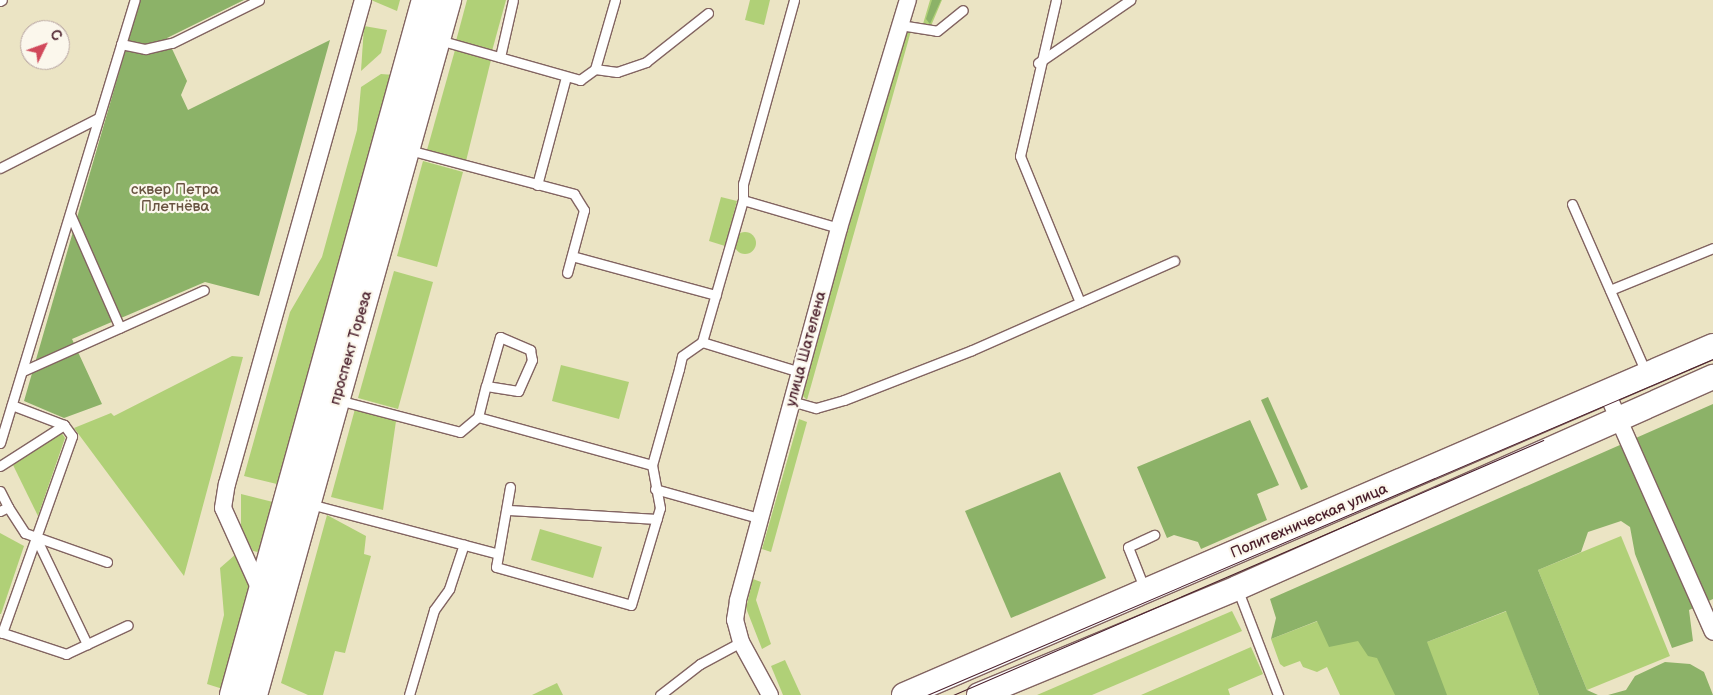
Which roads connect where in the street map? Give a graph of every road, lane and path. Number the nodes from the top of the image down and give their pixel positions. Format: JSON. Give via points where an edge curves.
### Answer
{"nodes":[{"id":1,"x":135,"y":0,"type":"edge"},
{"id":2,"x":259,"y":0,"type":"edge"},
{"id":3,"x":363,"y":0,"type":"edge"},
{"id":4,"x":425,"y":0,"type":"edge"},
{"id":5,"x":448,"y":0,"type":"edge"},
{"id":6,"x":513,"y":0,"type":"edge"},
{"id":7,"x":615,"y":0,"type":"edge"},
{"id":8,"x":794,"y":0,"type":"edge"},
{"id":9,"x":908,"y":0,"type":"edge"},
{"id":10,"x":1056,"y":0,"type":"edge"},
{"id":11,"x":1130,"y":0,"type":"edge"},
{"id":12,"x":962,"y":10,"type":"dead end"},
{"id":13,"x":708,"y":13,"type":"dead end"},
{"id":14,"x":900,"y":25,"type":"junction"},
{"id":15,"x":436,"y":40,"type":"junction"},
{"id":16,"x":121,"y":44,"type":"junction"},
{"id":17,"x":500,"y":58,"type":"junction"},
{"id":18,"x":1038,"y":63,"type":"junction"},
{"id":19,"x":595,"y":69,"type":"junction"},
{"id":20,"x":566,"y":77,"type":"junction"},
{"id":21,"x":98,"y":118,"type":"junction"},
{"id":22,"x":406,"y":149,"type":"junction"},
{"id":23,"x":0,"y":168,"type":"edge"},
{"id":24,"x":537,"y":185,"type":"junction"},
{"id":25,"x":743,"y":200,"type":"junction"},
{"id":26,"x":1572,"y":204,"type":"dead end"},
{"id":27,"x":70,"y":214,"type":"junction"},
{"id":28,"x":839,"y":228,"type":"junction"},
{"id":29,"x":1713,"y":248,"type":"edge"},
{"id":30,"x":572,"y":256,"type":"junction"},
{"id":31,"x":1174,"y":261,"type":"dead end"},
{"id":32,"x":567,"y":273,"type":"dead end"},
{"id":33,"x":204,"y":290,"type":"dead end"},
{"id":34,"x":1610,"y":290,"type":"junction"},
{"id":35,"x":716,"y":294,"type":"junction"},
{"id":36,"x":1080,"y":302,"type":"junction"},
{"id":37,"x":120,"y":328,"type":"junction"},
{"id":38,"x":702,"y":342,"type":"junction"},
{"id":39,"x":1713,"y":346,"type":"edge"},
{"id":40,"x":23,"y":371,"type":"junction"},
{"id":41,"x":800,"y":372,"type":"junction"},
{"id":42,"x":1647,"y":375,"type":"junction"},
{"id":43,"x":1713,"y":377,"type":"edge"},
{"id":44,"x":486,"y":386,"type":"junction"},
{"id":45,"x":1607,"y":393,"type":"junction"},
{"id":46,"x":337,"y":399,"type":"junction"},
{"id":47,"x":791,"y":402,"type":"junction"},
{"id":48,"x":12,"y":405,"type":"junction"},
{"id":49,"x":478,"y":418,"type":"junction"},
{"id":50,"x":1618,"y":418,"type":"junction"},
{"id":51,"x":64,"y":424,"type":"junction"},
{"id":52,"x":0,"y":443,"type":"edge"},
{"id":53,"x":652,"y":465,"type":"junction"},
{"id":54,"x":0,"y":466,"type":"edge"},
{"id":55,"x":510,"y":487,"type":"dead end"},
{"id":56,"x":655,"y":489,"type":"junction"},
{"id":57,"x":0,"y":491,"type":"edge"},
{"id":58,"x":308,"y":503,"type":"junction"},
{"id":59,"x":4,"y":509,"type":"edge"},
{"id":60,"x":509,"y":510,"type":"junction"},
{"id":61,"x":758,"y":518,"type":"junction"},
{"id":62,"x":657,"y":519,"type":"junction"},
{"id":63,"x":1154,"y":536,"type":"dead end"},
{"id":64,"x":36,"y":538,"type":"junction"},
{"id":65,"x":464,"y":544,"type":"junction"},
{"id":66,"x":496,"y":553,"type":"junction"},
{"id":67,"x":107,"y":562,"type":"dead end"},
{"id":68,"x":1237,"y":588,"type":"junction"},
{"id":69,"x":1145,"y":591,"type":"junction"},
{"id":70,"x":261,"y":592,"type":"junction"},
{"id":71,"x":128,"y":625,"type":"dead end"},
{"id":72,"x":1,"y":632,"type":"edge"},
{"id":73,"x":1713,"y":632,"type":"edge"},
{"id":74,"x":742,"y":642,"type":"junction"},
{"id":75,"x":88,"y":644,"type":"junction"},
{"id":76,"x":233,"y":695,"type":"edge"},
{"id":77,"x":254,"y":695,"type":"edge"},
{"id":78,"x":409,"y":695,"type":"edge"},
{"id":79,"x":660,"y":695,"type":"edge"},
{"id":80,"x":770,"y":695,"type":"edge"},
{"id":81,"x":904,"y":695,"type":"edge"},
{"id":82,"x":979,"y":695,"type":"edge"},
{"id":83,"x":1278,"y":695,"type":"edge"}],
"edges":[{"from":1,"to":16,"type":"lane"},
{"from":2,"to":16,"type":"lane","via":[[172,43],[146,49]]},
{"from":3,"to":70,"type":"street","via":[[224,500],[223,508]]},
{"from":4,"to":70,"type":"main road","name":"проспект Тореза"},
{"from":5,"to":15,"type":"main road","name":"проспект Тореза"},
{"from":6,"to":17,"type":"lane"},
{"from":7,"to":19,"type":"lane"},
{"from":8,"to":25,"type":"lane","via":[[743,184]]},
{"from":9,"to":14,"type":"street","name":"улица Шателена"},
{"from":10,"to":18,"type":"lane"},
{"from":11,"to":18,"type":"lane"},
{"from":12,"to":14,"type":"lane","via":[[937,31]]},
{"from":13,"to":19,"type":"lane","via":[[646,62],[617,72]]},
{"from":14,"to":28,"type":"street","name":"улица Шателена"},
{"from":15,"to":17,"type":"lane"},
{"from":15,"to":22,"type":"main road","name":"проспект Тореза"},
{"from":16,"to":21,"type":"lane"},
{"from":17,"to":20,"type":"lane"},
{"from":18,"to":36,"type":"lane","via":[[1020,156]]},
{"from":19,"to":20,"type":"lane","via":[[580,80]]},
{"from":20,"to":24,"type":"lane"},
{"from":21,"to":23,"type":"lane"},
{"from":21,"to":27,"type":"lane"},
{"from":22,"to":24,"type":"lane"},
{"from":22,"to":46,"type":"main road","name":"проспект Тореза"},
{"from":24,"to":30,"type":"lane","via":[[574,194],[584,210]]},
{"from":25,"to":28,"type":"lane"},
{"from":25,"to":35,"type":"lane"},
{"from":26,"to":34,"type":"lane"},
{"from":27,"to":37,"type":"lane"},
{"from":27,"to":40,"type":"lane"},
{"from":28,"to":41,"type":"street","name":"улица Шателена"},
{"from":29,"to":34,"type":"lane"},
{"from":30,"to":32,"type":"lane"},
{"from":30,"to":35,"type":"lane"},
{"from":31,"to":36,"type":"lane"},
{"from":33,"to":37,"type":"lane"},
{"from":34,"to":42,"type":"lane"},
{"from":35,"to":38,"type":"lane"},
{"from":36,"to":47,"type":"lane","via":[[844,400],[816,408]]},
{"from":37,"to":40,"type":"lane"},
{"from":38,"to":41,"type":"lane"},
{"from":38,"to":53,"type":"lane","via":[[682,356]]},
{"from":39,"to":42,"type":"main road","name":"Политехническая улица"},
{"from":40,"to":48,"type":"lane"},
{"from":41,"to":47,"type":"street","name":"улица Шателена"},
{"from":42,"to":45,"type":"main road","name":"Политехническая улица"},
{"from":43,"to":50,"type":"main road","name":"Политехническая улица"},
{"from":44,"to":44,"type":"lane","via":[[500,337],[530,350],[532,360],[518,391]]},
{"from":44,"to":49,"type":"lane"},
{"from":45,"to":50,"type":"street"},
{"from":45,"to":69,"type":"main road","name":"Политехническая улица"},
{"from":46,"to":49,"type":"lane","via":[[460,432]]},
{"from":46,"to":58,"type":"main road","name":"проспект Тореза"},
{"from":47,"to":61,"type":"street","name":"улица Шателена"},
{"from":48,"to":51,"type":"lane"},
{"from":48,"to":52,"type":"lane"},
{"from":49,"to":53,"type":"lane"},
{"from":50,"to":68,"type":"main road","name":"Политехническая улица"},
{"from":50,"to":73,"type":"street"},
{"from":51,"to":54,"type":"lane"},
{"from":51,"to":64,"type":"lane","via":[[72,436]]},
{"from":53,"to":56,"type":"lane"},
{"from":55,"to":60,"type":"lane"},
{"from":56,"to":61,"type":"lane"},
{"from":56,"to":62,"type":"lane","via":[[660,508]]},
{"from":57,"to":59,"type":"lane"},
{"from":58,"to":65,"type":"lane"},
{"from":58,"to":77,"type":"main road","name":"проспект Тореза"},
{"from":59,"to":64,"type":"lane","via":[[16,525]]},
{"from":60,"to":62,"type":"lane"},
{"from":60,"to":66,"type":"lane"},
{"from":61,"to":74,"type":"street","name":"улица Шателена","via":[[735,620]]},
{"from":62,"to":66,"type":"lane","via":[[631,606],[496,567]]},
{"from":63,"to":69,"type":"lane","via":[[1128,547]]},
{"from":64,"to":67,"type":"lane"},
{"from":64,"to":72,"type":"lane"},
{"from":64,"to":75,"type":"lane"},
{"from":65,"to":66,"type":"lane"},
{"from":65,"to":78,"type":"lane","via":[[422,642]]},
{"from":68,"to":82,"type":"main road","name":"Политехническая улица"},
{"from":68,"to":83,"type":"lane"},
{"from":69,"to":81,"type":"main road","name":"Политехническая улица"},
{"from":70,"to":76,"type":"main road","name":"проспект Тореза"},
{"from":71,"to":75,"type":"lane"},
{"from":72,"to":75,"type":"lane","via":[[66,654]]},
{"from":74,"to":79,"type":"lane","via":[[700,664]]},
{"from":74,"to":80,"type":"street","name":"улица Шателена"}]}
